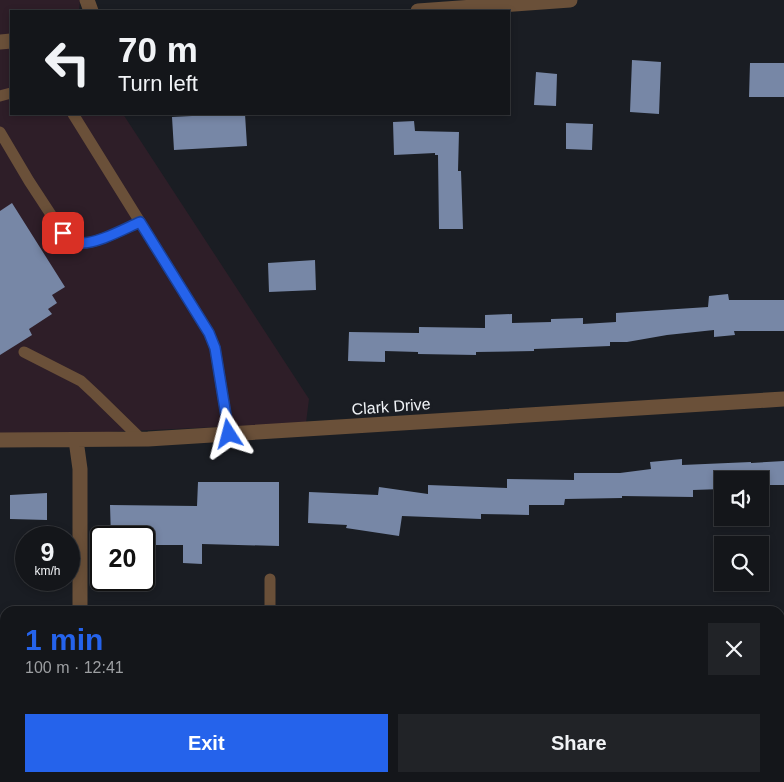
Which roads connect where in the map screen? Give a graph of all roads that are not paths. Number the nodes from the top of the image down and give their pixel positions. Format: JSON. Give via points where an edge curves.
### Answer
{"nodes":[{"id":1,"x":570,"y":0,"type":"edge"},
{"id":2,"x":432,"y":10,"type":"edge"},
{"id":3,"x":74,"y":115,"type":"edge"},
{"id":4,"x":0,"y":132,"type":"edge"},
{"id":5,"x":140,"y":222,"type":"junction"},
{"id":6,"x":24,"y":352,"type":"dead end"},
{"id":7,"x":784,"y":399,"type":"edge"},
{"id":8,"x":229,"y":434,"type":"junction"},
{"id":9,"x":141,"y":439,"type":"junction"},
{"id":10,"x":0,"y":440,"type":"edge"},
{"id":11,"x":76,"y":440,"type":"junction"},
{"id":12,"x":270,"y":579,"type":"dead end"},
{"id":13,"x":80,"y":606,"type":"edge"},
{"id":14,"x":270,"y":606,"type":"edge"}],
"edges":[{"from":1,"to":2,"type":"street"},
{"from":3,"to":5,"type":"lane"},
{"from":4,"to":5,"type":"lane","via":[[69,239],[80,243],[94,242]]},
{"from":5,"to":8,"type":"lane","via":[[209,333],[215,348]]},
{"from":6,"to":9,"type":"lane","via":[[81,381]]},
{"from":7,"to":8,"type":"street","name":"Clark Drive"},
{"from":8,"to":9,"type":"street","name":"Clark Drive"},
{"from":9,"to":11,"type":"street","name":"Clark Drive"},
{"from":10,"to":11,"type":"street","name":"Clark Drive"},
{"from":11,"to":13,"type":"street","via":[[80,469]]},
{"from":12,"to":14,"type":"lane"}]}
